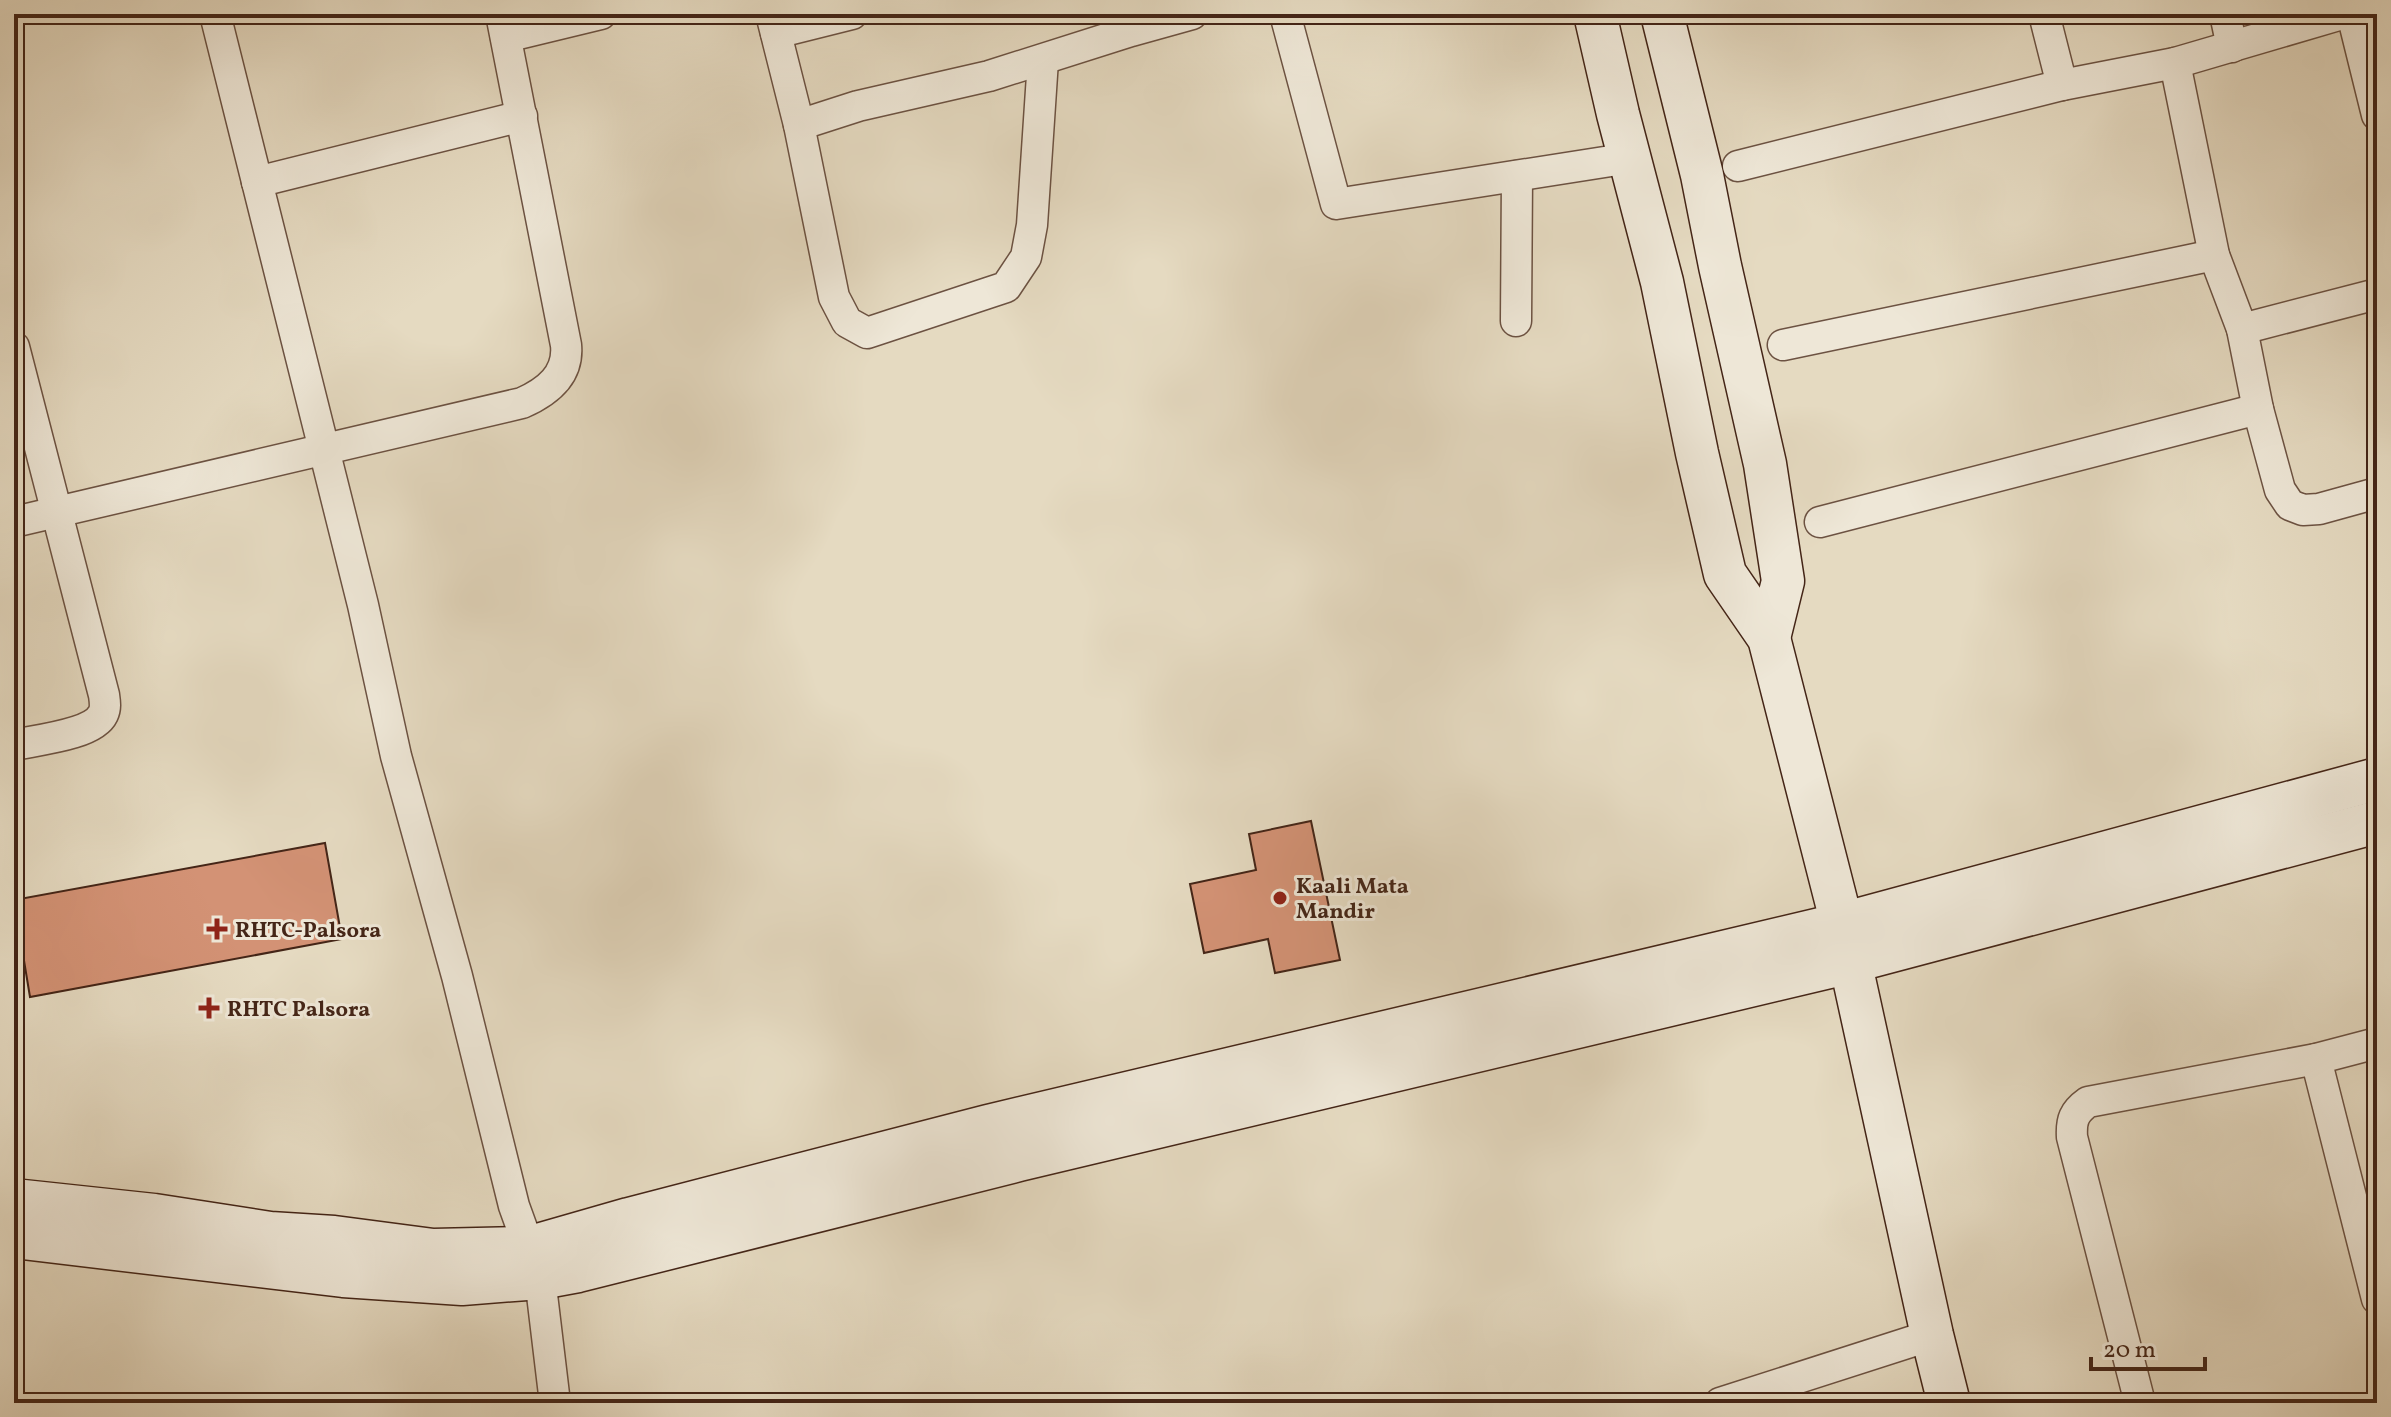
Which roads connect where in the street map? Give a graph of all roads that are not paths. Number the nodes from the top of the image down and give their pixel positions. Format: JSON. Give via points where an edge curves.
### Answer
{"nodes":[{"id":1,"x":215,"y":14,"type":"edge"},
{"id":2,"x":601,"y":14,"type":"edge"},
{"id":3,"x":852,"y":14,"type":"edge"},
{"id":4,"x":1192,"y":14,"type":"edge"},
{"id":5,"x":1285,"y":14,"type":"edge"},
{"id":6,"x":1595,"y":14,"type":"edge"},
{"id":7,"x":1662,"y":14,"type":"edge"},
{"id":8,"x":2044,"y":14,"type":"edge"},
{"id":9,"x":2225,"y":14,"type":"edge"},
{"id":10,"x":2342,"y":14,"type":"edge"},
{"id":11,"x":2352,"y":14,"type":"edge"},
{"id":12,"x":774,"y":24,"type":"edge"},
{"id":13,"x":504,"y":26,"type":"edge"},
{"id":14,"x":2232,"y":47,"type":"junction"},
{"id":15,"x":1043,"y":60,"type":"junction"},
{"id":16,"x":2175,"y":63,"type":"junction"},
{"id":17,"x":2062,"y":85,"type":"junction"},
{"id":18,"x":2377,"y":115,"type":"edge"},
{"id":19,"x":522,"y":116,"type":"junction"},
{"id":20,"x":799,"y":125,"type":"junction"},
{"id":21,"x":1630,"y":158,"type":"junction"},
{"id":22,"x":1738,"y":166,"type":"dead end"},
{"id":23,"x":1517,"y":176,"type":"junction"},
{"id":24,"x":257,"y":182,"type":"junction"},
{"id":25,"x":2214,"y":255,"type":"junction"},
{"id":26,"x":2377,"y":294,"type":"edge"},
{"id":27,"x":1516,"y":321,"type":"dead end"},
{"id":28,"x":2242,"y":329,"type":"junction"},
{"id":29,"x":1783,"y":345,"type":"dead end"},
{"id":30,"x":14,"y":347,"type":"edge"},
{"id":31,"x":2258,"y":409,"type":"junction"},
{"id":32,"x":323,"y":449,"type":"junction"},
{"id":33,"x":2377,"y":493,"type":"edge"},
{"id":34,"x":56,"y":513,"type":"junction"},
{"id":35,"x":14,"y":522,"type":"edge"},
{"id":36,"x":1820,"y":522,"type":"dead end"},
{"id":37,"x":1769,"y":638,"type":"junction"},
{"id":38,"x":14,"y":745,"type":"edge"},
{"id":39,"x":2377,"y":779,"type":"edge"},
{"id":40,"x":2377,"y":822,"type":"edge"},
{"id":41,"x":1846,"y":943,"type":"junction"},
{"id":42,"x":2377,"y":1043,"type":"edge"},
{"id":43,"x":2316,"y":1059,"type":"junction"},
{"id":44,"x":14,"y":1200,"type":"edge"},
{"id":45,"x":14,"y":1237,"type":"edge"},
{"id":46,"x":534,"y":1263,"type":"junction"},
{"id":47,"x":2377,"y":1299,"type":"edge"},
{"id":48,"x":1932,"y":1335,"type":"junction"},
{"id":49,"x":555,"y":1403,"type":"edge"},
{"id":50,"x":1720,"y":1403,"type":"edge"},
{"id":51,"x":1949,"y":1403,"type":"edge"},
{"id":52,"x":2140,"y":1403,"type":"edge"}],
"edges":[{"from":1,"to":24,"type":"street"},
{"from":2,"to":13,"type":"street"},
{"from":3,"to":12,"type":"street"},
{"from":4,"to":15,"type":"street"},
{"from":5,"to":23,"type":"street","via":[[1336,204]]},
{"from":6,"to":21,"type":"street"},
{"from":7,"to":37,"type":"street","via":[[1765,464],[1783,581]]},
{"from":8,"to":17,"type":"street"},
{"from":9,"to":14,"type":"street"},
{"from":10,"to":14,"type":"street"},
{"from":11,"to":18,"type":"street"},
{"from":12,"to":20,"type":"street"},
{"from":13,"to":19,"type":"street"},
{"from":14,"to":16,"type":"street"},
{"from":15,"to":20,"type":"street"},
{"from":15,"to":20,"type":"street","via":[[1026,257],[1006,287],[867,333],[847,322],[834,297]]},
{"from":16,"to":17,"type":"street"},
{"from":16,"to":25,"type":"street"},
{"from":17,"to":22,"type":"street"},
{"from":19,"to":24,"type":"street"},
{"from":19,"to":32,"type":"street","via":[[566,345],[561,374],[542,395],[522,403]]},
{"from":21,"to":23,"type":"street"},
{"from":21,"to":37,"type":"street","via":[[1725,574]]},
{"from":23,"to":27,"type":"street"},
{"from":24,"to":32,"type":"street"},
{"from":25,"to":28,"type":"street"},
{"from":25,"to":29,"type":"street"},
{"from":26,"to":28,"type":"street"},
{"from":28,"to":31,"type":"street"},
{"from":30,"to":34,"type":"street"},
{"from":31,"to":33,"type":"street","via":[[2280,490],[2290,505],[2319,509]]},
{"from":31,"to":36,"type":"street"},
{"from":32,"to":34,"type":"street"},
{"from":32,"to":46,"type":"street","via":[[399,770],[514,1206]]},
{"from":34,"to":35,"type":"street"},
{"from":34,"to":38,"type":"street","via":[[105,711],[87,729]]},
{"from":37,"to":41,"type":"street"},
{"from":39,"to":41,"type":"street"},
{"from":40,"to":41,"type":"street"},
{"from":41,"to":46,"type":"street","via":[[988,1126],[629,1219]]},
{"from":41,"to":48,"type":"street"},
{"from":42,"to":43,"type":"street"},
{"from":43,"to":47,"type":"street"},
{"from":43,"to":52,"type":"street","via":[[2088,1102],[2071,1121]]},
{"from":44,"to":46,"type":"street"},
{"from":45,"to":46,"type":"street","via":[[343,1276],[462,1284]]},
{"from":46,"to":49,"type":"street"},
{"from":48,"to":50,"type":"street"},
{"from":48,"to":51,"type":"street"}]}
